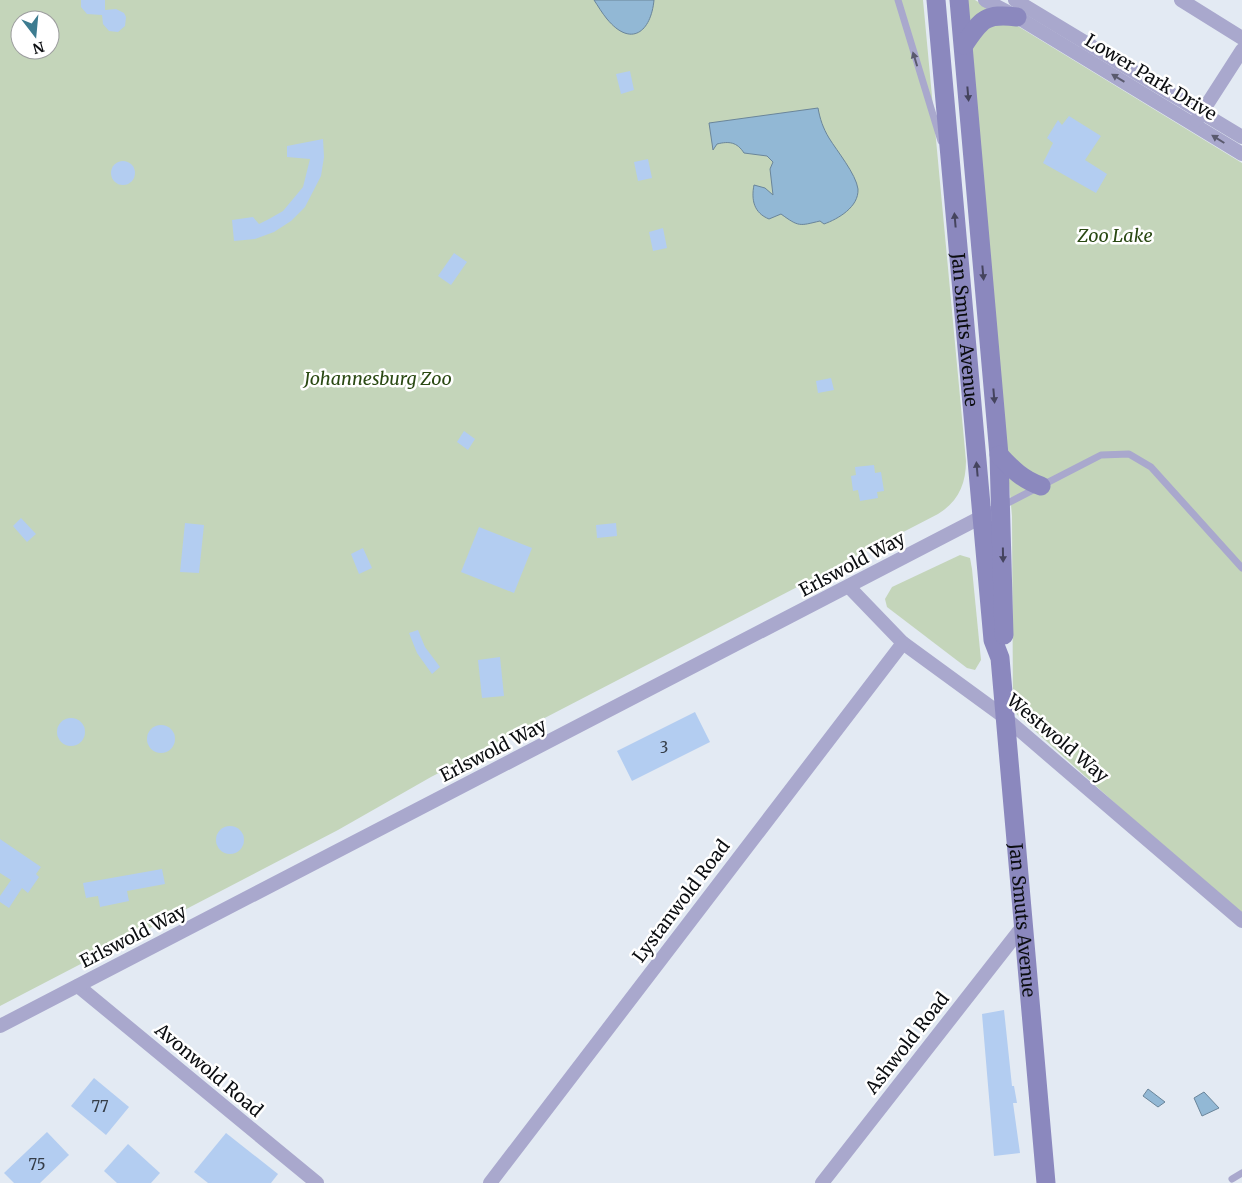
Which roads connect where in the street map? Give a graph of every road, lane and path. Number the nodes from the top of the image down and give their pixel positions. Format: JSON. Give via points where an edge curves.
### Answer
{"nodes":[{"id":1,"x":898,"y":0,"type":"edge"},
{"id":2,"x":936,"y":0,"type":"edge"},
{"id":3,"x":959,"y":0,"type":"edge"},
{"id":4,"x":985,"y":0,"type":"edge"},
{"id":5,"x":1182,"y":0,"type":"edge"},
{"id":6,"x":1016,"y":8,"type":"edge"},
{"id":7,"x":1048,"y":19,"type":"junction"},
{"id":8,"x":1041,"y":32,"type":"junction"},
{"id":9,"x":1242,"y":38,"type":"edge"},
{"id":10,"x":964,"y":45,"type":"junction"},
{"id":11,"x":1242,"y":50,"type":"edge"},
{"id":12,"x":1198,"y":119,"type":"junction"},
{"id":13,"x":1242,"y":137,"type":"edge"},
{"id":14,"x":1242,"y":154,"type":"edge"},
{"id":15,"x":950,"y":172,"type":"junction"},
{"id":16,"x":999,"y":455,"type":"junction"},
{"id":17,"x":1041,"y":486,"type":"junction"},
{"id":18,"x":1002,"y":506,"type":"junction"},
{"id":19,"x":981,"y":518,"type":"junction"},
{"id":20,"x":1242,"y":568,"type":"edge"},
{"id":21,"x":849,"y":586,"type":"junction"},
{"id":22,"x":903,"y":643,"type":"junction"},
{"id":23,"x":1000,"y":658,"type":"junction"},
{"id":24,"x":1003,"y":716,"type":"junction"},
{"id":25,"x":1242,"y":921,"type":"edge"},
{"id":26,"x":1023,"y":926,"type":"junction"},
{"id":27,"x":78,"y":986,"type":"junction"},
{"id":28,"x":0,"y":1026,"type":"edge"},
{"id":29,"x":1242,"y":1173,"type":"edge"},
{"id":30,"x":1232,"y":1179,"type":"dead end"},
{"id":31,"x":317,"y":1183,"type":"edge"},
{"id":32,"x":490,"y":1183,"type":"edge"},
{"id":33,"x":822,"y":1183,"type":"edge"},
{"id":34,"x":1046,"y":1183,"type":"edge"}],
"edges":[{"from":15,"to":1,"type":"lane","one_way":true},
{"from":2,"to":15,"type":"main road","name":"Jan Smuts Avenue"},
{"from":3,"to":10,"type":"main road","name":"Jan Smuts Avenue"},
{"from":4,"to":6,"type":"street","name":"Lower Park Drive"},
{"from":5,"to":9,"type":"street"},
{"from":6,"to":7,"type":"street","name":"Lower Park Drive"},
{"from":6,"to":8,"type":"street","name":"Lower Park Drive"},
{"from":6,"to":10,"type":"main road","via":[[985,18]]},
{"from":7,"to":8,"type":"street"},
{"from":7,"to":12,"type":"street","name":"Lower Park Drive"},
{"from":12,"to":8,"type":"street","name":"Lower Park Drive","one_way":true},
{"from":10,"to":16,"type":"main road","name":"Jan Smuts Avenue","one_way":true},
{"from":11,"to":12,"type":"street"},
{"from":12,"to":13,"type":"street","name":"Lower Park Drive"},
{"from":14,"to":12,"type":"street","name":"Lower Park Drive","one_way":true},
{"from":19,"to":15,"type":"main road","name":"Jan Smuts Avenue","one_way":true},
{"from":16,"to":17,"type":"main road","via":[[1017,474]]},
{"from":16,"to":18,"type":"main road","name":"Jan Smuts Avenue"},
{"from":17,"to":18,"type":"lane"},
{"from":17,"to":20,"type":"lane","via":[[1101,455],[1129,454],[1151,467]]},
{"from":18,"to":19,"type":"street","name":"Erlswold Way"},
{"from":18,"to":23,"type":"main road","name":"Jan Smuts Avenue","one_way":true,"via":[[1004,641]]},
{"from":19,"to":21,"type":"street","name":"Erlswold Way"},
{"from":19,"to":23,"type":"main road","name":"Jan Smuts Avenue","via":[[993,640]]},
{"from":21,"to":22,"type":"street","name":"Westwold Way"},
{"from":21,"to":27,"type":"street","name":"Erlswold Way"},
{"from":22,"to":24,"type":"street","name":"Westwold Way"},
{"from":22,"to":32,"type":"street","name":"Lystanwold Road"},
{"from":23,"to":24,"type":"main road","name":"Jan Smuts Avenue"},
{"from":24,"to":25,"type":"street","name":"Westwold Way"},
{"from":24,"to":26,"type":"main road","name":"Jan Smuts Avenue"},
{"from":26,"to":33,"type":"street","name":"Ashwold Road"},
{"from":26,"to":34,"type":"main road","name":"Jan Smuts Avenue"},
{"from":27,"to":28,"type":"street","name":"Erlswold Way"},
{"from":27,"to":31,"type":"street","name":"Avonwold Road"},
{"from":29,"to":30,"type":"lane"}]}
